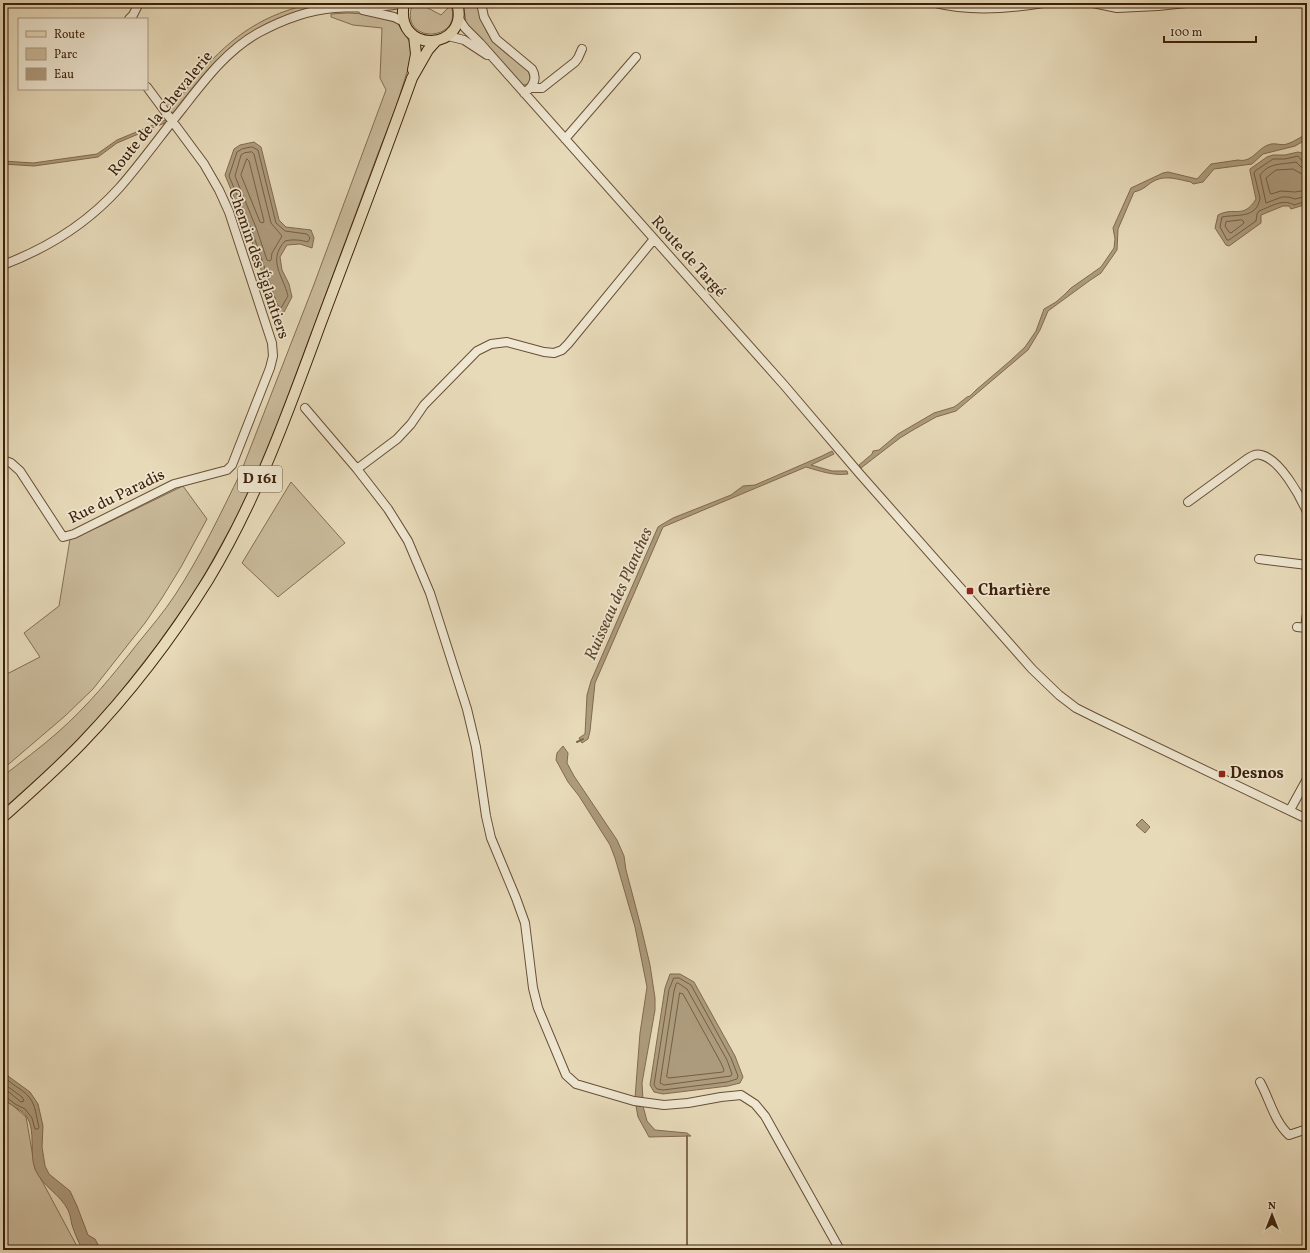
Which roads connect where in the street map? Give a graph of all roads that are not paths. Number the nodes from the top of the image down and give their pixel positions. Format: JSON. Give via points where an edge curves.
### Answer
{"nodes":[{"id":1,"x":139,"y":3,"type":"edge"},
{"id":2,"x":404,"y":3,"type":"edge"},
{"id":3,"x":457,"y":3,"type":"edge"},
{"id":4,"x":481,"y":3,"type":"edge"},
{"id":5,"x":935,"y":3,"type":"edge"},
{"id":6,"x":1043,"y":3,"type":"edge"},
{"id":7,"x":1093,"y":3,"type":"edge"},
{"id":8,"x":1186,"y":3,"type":"edge"},
{"id":9,"x":352,"y":8,"type":"junction"},
{"id":10,"x":130,"y":18,"type":"edge"},
{"id":11,"x":459,"y":19,"type":"junction"},
{"id":12,"x":404,"y":22,"type":"junction"},
{"id":13,"x":414,"y":36,"type":"junction"},
{"id":14,"x":448,"y":36,"type":"junction"},
{"id":15,"x":436,"y":41,"type":"junction"},
{"id":16,"x":582,"y":49,"type":"dead end"},
{"id":17,"x":636,"y":57,"type":"dead end"},
{"id":18,"x":495,"y":60,"type":"junction"},
{"id":19,"x":412,"y":78,"type":"junction"},
{"id":20,"x":148,"y":88,"type":"edge"},
{"id":21,"x":532,"y":88,"type":"junction"},
{"id":22,"x":524,"y":93,"type":"junction"},
{"id":23,"x":172,"y":121,"type":"junction"},
{"id":24,"x":565,"y":139,"type":"junction"},
{"id":25,"x":654,"y":239,"type":"junction"},
{"id":26,"x":3,"y":265,"type":"edge"},
{"id":27,"x":306,"y":408,"type":"dead end"},
{"id":28,"x":3,"y":460,"type":"edge"},
{"id":29,"x":232,"y":465,"type":"joint"},
{"id":30,"x":357,"y":469,"type":"junction"},
{"id":31,"x":1188,"y":502,"type":"dead end"},
{"id":32,"x":1307,"y":512,"type":"edge"},
{"id":33,"x":1259,"y":559,"type":"dead end"},
{"id":34,"x":1307,"y":565,"type":"edge"},
{"id":35,"x":1307,"y":614,"type":"edge"},
{"id":36,"x":1303,"y":628,"type":"edge"},
{"id":37,"x":1307,"y":779,"type":"edge"},
{"id":38,"x":1290,"y":810,"type":"junction"},
{"id":39,"x":3,"y":817,"type":"edge"},
{"id":40,"x":1307,"y":819,"type":"edge"},
{"id":41,"x":1260,"y":1082,"type":"dead end"},
{"id":42,"x":1307,"y":1129,"type":"edge"},
{"id":43,"x":840,"y":1250,"type":"edge"}],
"edges":[{"from":1,"to":10,"type":"street"},
{"from":2,"to":9,"type":"street","name":"Route de la Chevalerie","via":[[394,6]]},
{"from":2,"to":12,"type":"main road"},
{"from":3,"to":11,"type":"main road"},
{"from":4,"to":21,"type":"street","via":[[484,16],[496,39],[535,74]]},
{"from":5,"to":6,"type":"street","via":[[978,9]]},
{"from":7,"to":8,"type":"street","via":[[1117,8]]},
{"from":9,"to":12,"type":"street","name":"Route de la Chevalerie","via":[[394,17]]},
{"from":9,"to":23,"type":"street","name":"Route de la Chevalerie","via":[[322,9],[297,16],[269,27],[247,40],[216,66]]},
{"from":11,"to":14,"type":"main road","via":[[457,26]]},
{"from":11,"to":18,"type":"street","name":"Route de Targé"},
{"from":12,"to":13,"type":"main road"},
{"from":13,"to":15,"type":"main road","via":[[428,42]]},
{"from":13,"to":19,"type":"main road","number":"D 161","via":[[416,54]]},
{"from":14,"to":15,"type":"main road"},
{"from":14,"to":18,"type":"street","name":"Route de Targé","via":[[464,40]]},
{"from":15,"to":19,"type":"main road","number":"D 161"},
{"from":16,"to":21,"type":"street","via":[[575,62],[542,88]]},
{"from":17,"to":24,"type":"street"},
{"from":18,"to":22,"type":"street","name":"Route de Targé"},
{"from":19,"to":39,"type":"main road","number":"D 161","via":[[285,420],[247,509],[222,555],[183,618],[120,701],[47,778]]},
{"from":20,"to":23,"type":"street","name":"Chemin des Églantiers"},
{"from":21,"to":22,"type":"street"},
{"from":22,"to":24,"type":"street","name":"Route de Targé"},
{"from":23,"to":26,"type":"street","name":"Route de la Chevalerie","via":[[120,187],[98,209],[72,230],[46,246]]},
{"from":23,"to":29,"type":"street","name":"Chemin des Églantiers","via":[[204,164],[229,212],[272,344],[270,368]]},
{"from":24,"to":25,"type":"street","name":"Route de Targé"},
{"from":25,"to":30,"type":"street","via":[[562,350],[544,352],[507,342],[491,344],[477,351],[424,405],[397,439]]},
{"from":25,"to":38,"type":"street","name":"Route de Targé","via":[[1032,669],[1059,695],[1076,708],[1096,718]]},
{"from":27,"to":30,"type":"street"},
{"from":28,"to":29,"type":"street","name":"Rue du Paradis","via":[[20,471],[63,537],[74,534],[174,484],[227,470]]},
{"from":30,"to":43,"type":"street","via":[[388,509],[408,541],[430,593],[467,709],[491,838],[525,923],[538,1008],[566,1075],[576,1084],[634,1101],[664,1105],[741,1095],[755,1104],[765,1116]]},
{"from":31,"to":32,"type":"street","via":[[1247,458],[1258,454],[1266,456],[1279,468]]},
{"from":33,"to":34,"type":"street"},
{"from":35,"to":36,"type":"street"},
{"from":37,"to":38,"type":"street"},
{"from":38,"to":40,"type":"street","name":"Route de Targé"},
{"from":41,"to":42,"type":"street","via":[[1278,1122],[1289,1135]]}]}
